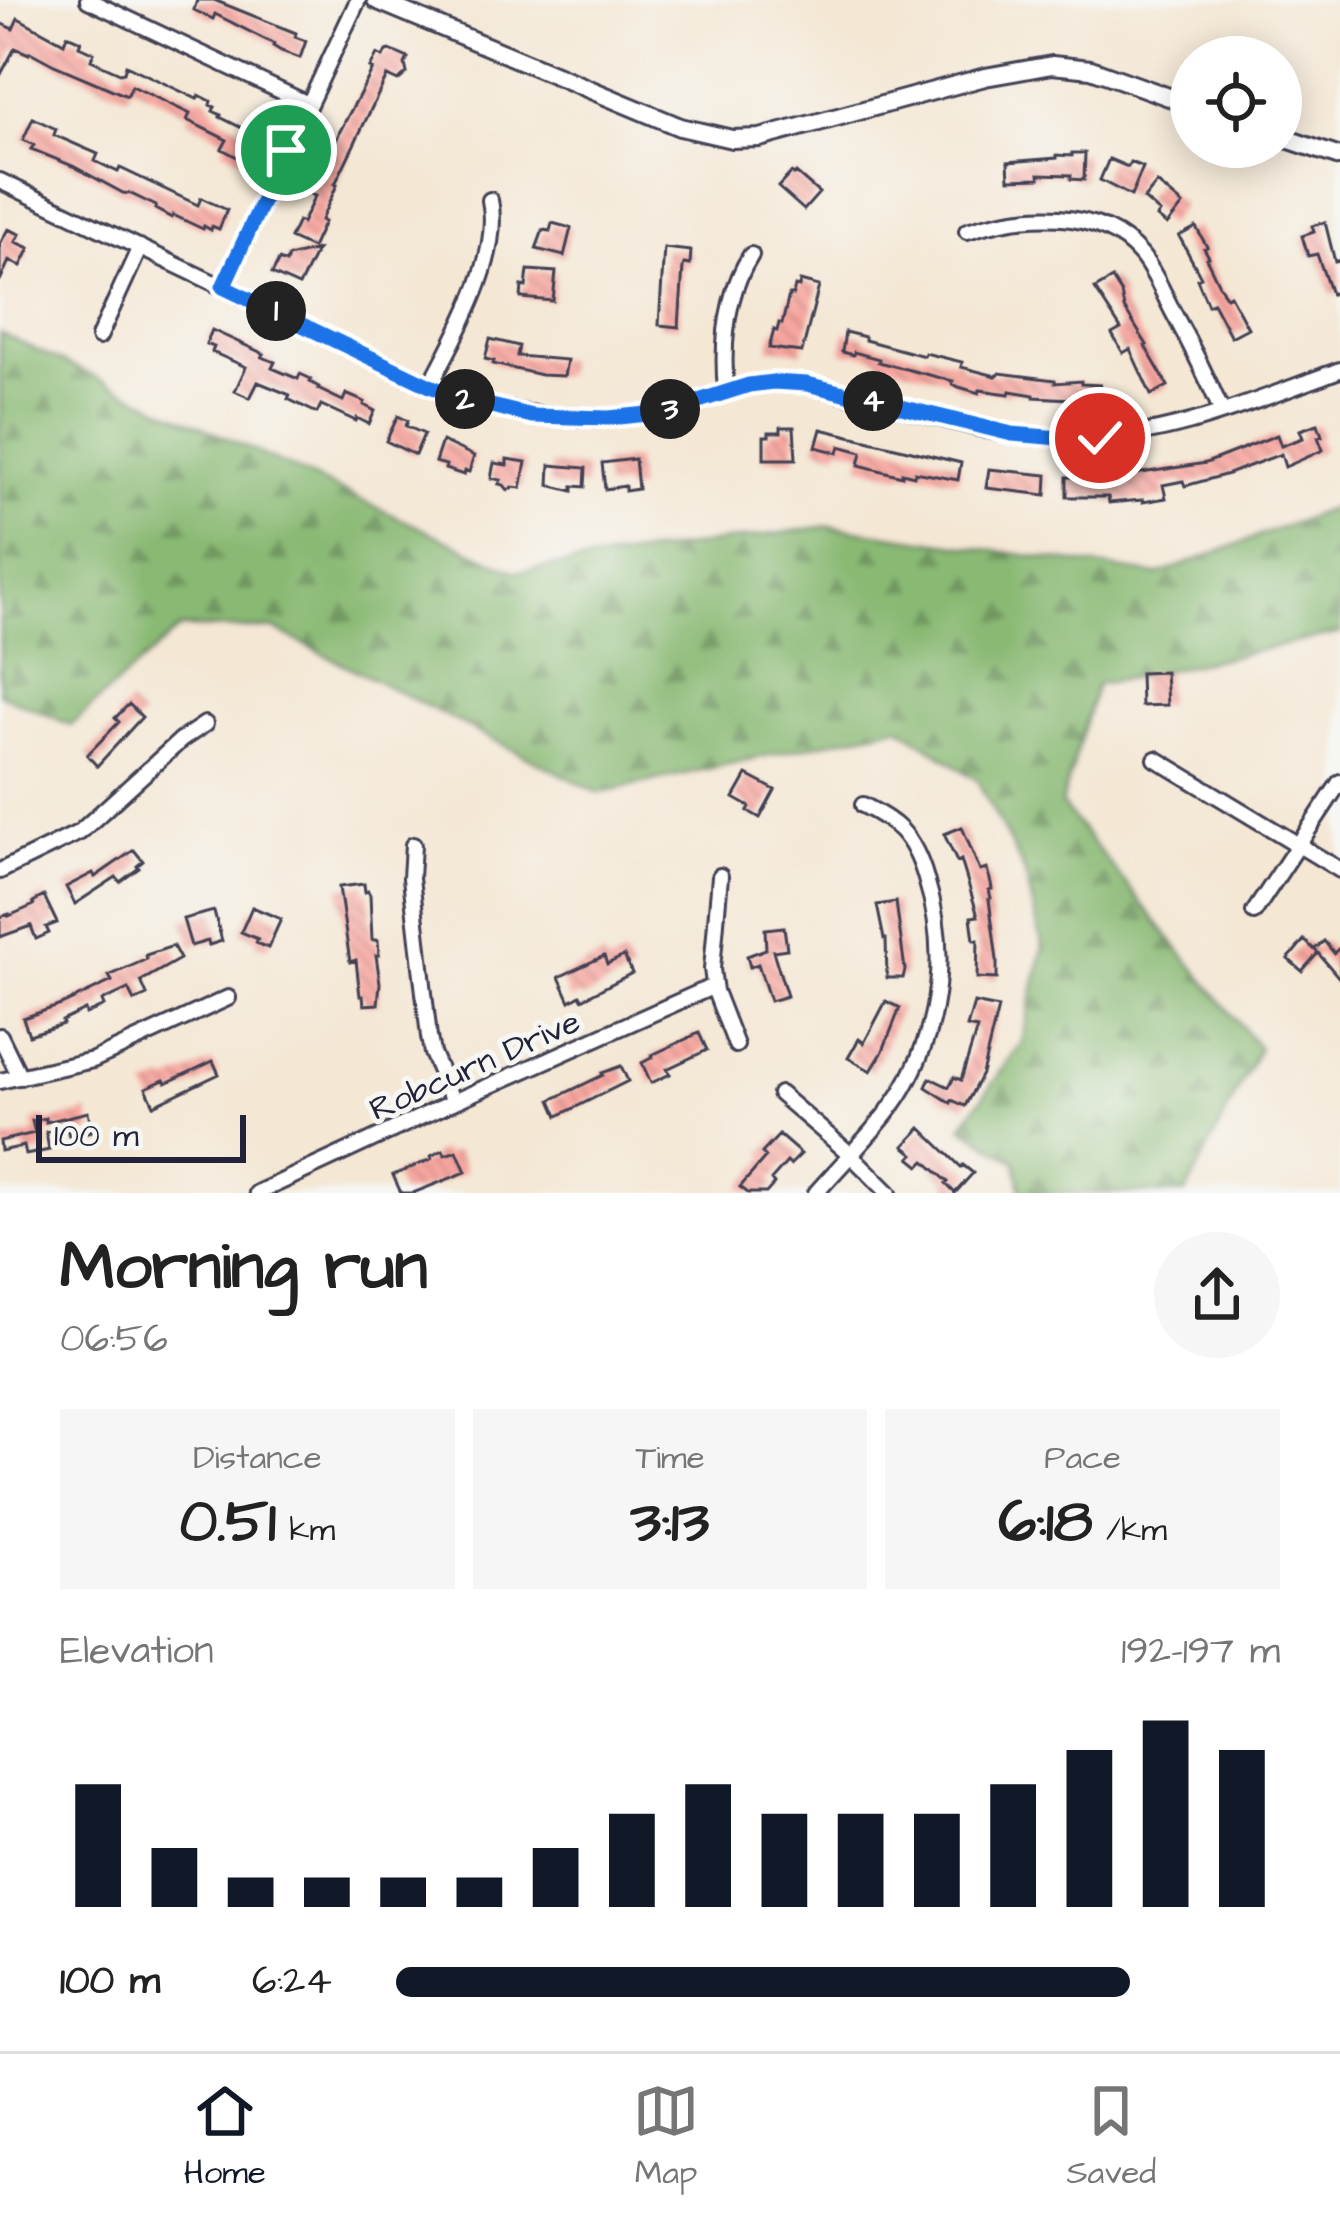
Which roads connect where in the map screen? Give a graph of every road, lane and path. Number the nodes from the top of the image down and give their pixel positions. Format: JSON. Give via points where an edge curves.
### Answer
{"nodes":[{"id":1,"x":88,"y":0,"type":"edge"},
{"id":2,"x":358,"y":0,"type":"edge"},
{"id":3,"x":376,"y":0,"type":"edge"},
{"id":4,"x":1170,"y":98,"type":"edge"},
{"id":5,"x":308,"y":104,"type":"junction"},
{"id":6,"x":1302,"y":144,"type":"edge"},
{"id":7,"x":1340,"y":158,"type":"edge"},
{"id":8,"x":0,"y":181,"type":"edge"},
{"id":9,"x":490,"y":200,"type":"dead end"},
{"id":10,"x":967,"y":231,"type":"dead end"},
{"id":11,"x":140,"y":248,"type":"junction"},
{"id":12,"x":751,"y":255,"type":"dead end"},
{"id":13,"x":223,"y":287,"type":"junction"},
{"id":14,"x":99,"y":338,"type":"dead end"},
{"id":15,"x":1340,"y":370,"type":"edge"},
{"id":16,"x":430,"y":386,"type":"junction"},
{"id":17,"x":726,"y":392,"type":"junction"},
{"id":18,"x":1222,"y":412,"type":"junction"},
{"id":19,"x":206,"y":724,"type":"dead end"},
{"id":20,"x":1156,"y":759,"type":"dead end"},
{"id":21,"x":1340,"y":782,"type":"edge"},
{"id":22,"x":863,"y":805,"type":"dead end"},
{"id":23,"x":413,"y":845,"type":"dead end"},
{"id":24,"x":1296,"y":846,"type":"junction"},
{"id":25,"x":1340,"y":870,"type":"edge"},
{"id":26,"x":0,"y":871,"type":"edge"},
{"id":27,"x":721,"y":876,"type":"dead end"},
{"id":28,"x":1255,"y":912,"type":"dead end"},
{"id":29,"x":714,"y":986,"type":"junction"},
{"id":30,"x":228,"y":998,"type":"dead end"},
{"id":31,"x":0,"y":1036,"type":"edge"},
{"id":32,"x":736,"y":1045,"type":"dead end"},
{"id":33,"x":20,"y":1077,"type":"junction"},
{"id":34,"x":0,"y":1081,"type":"edge"},
{"id":35,"x":780,"y":1094,"type":"dead end"},
{"id":36,"x":453,"y":1102,"type":"junction"},
{"id":37,"x":850,"y":1154,"type":"junction"},
{"id":38,"x":257,"y":1193,"type":"edge"},
{"id":39,"x":816,"y":1193,"type":"edge"},
{"id":40,"x":889,"y":1193,"type":"edge"}],
"edges":[{"from":1,"to":5,"type":"street"},
{"from":2,"to":5,"type":"street"},
{"from":3,"to":4,"type":"main road","via":[[680,127],[732,139],[781,134],[1052,65]]},
{"from":5,"to":13,"type":"street"},
{"from":6,"to":7,"type":"main road"},
{"from":8,"to":11,"type":"street"},
{"from":9,"to":16,"type":"street","via":[[492,237],[481,274]]},
{"from":10,"to":18,"type":"street","via":[[1053,218],[1120,237],[1156,278]]},
{"from":11,"to":13,"type":"street"},
{"from":11,"to":14,"type":"street"},
{"from":12,"to":17,"type":"street","via":[[724,340]]},
{"from":13,"to":16,"type":"street"},
{"from":15,"to":18,"type":"street"},
{"from":16,"to":17,"type":"street","via":[[500,410],[571,419],[647,414]]},
{"from":17,"to":18,"type":"street","via":[[807,384],[986,430],[1060,438],[1139,434]]},
{"from":19,"to":26,"type":"street","via":[[80,832]]},
{"from":20,"to":24,"type":"street"},
{"from":21,"to":24,"type":"street"},
{"from":22,"to":37,"type":"street","via":[[913,846],[940,956],[921,1053],[899,1096]]},
{"from":23,"to":36,"type":"street","via":[[429,1036]]},
{"from":24,"to":25,"type":"street"},
{"from":24,"to":28,"type":"street"},
{"from":27,"to":29,"type":"street"},
{"from":29,"to":32,"type":"street"},
{"from":29,"to":36,"type":"street","name":"Robcurn Drive"},
{"from":30,"to":33,"type":"street","via":[[93,1060]]},
{"from":31,"to":33,"type":"street"},
{"from":33,"to":34,"type":"street"},
{"from":35,"to":37,"type":"street"},
{"from":36,"to":38,"type":"street","name":"Robcurn Drive"},
{"from":37,"to":39,"type":"street"},
{"from":37,"to":40,"type":"street"}]}
